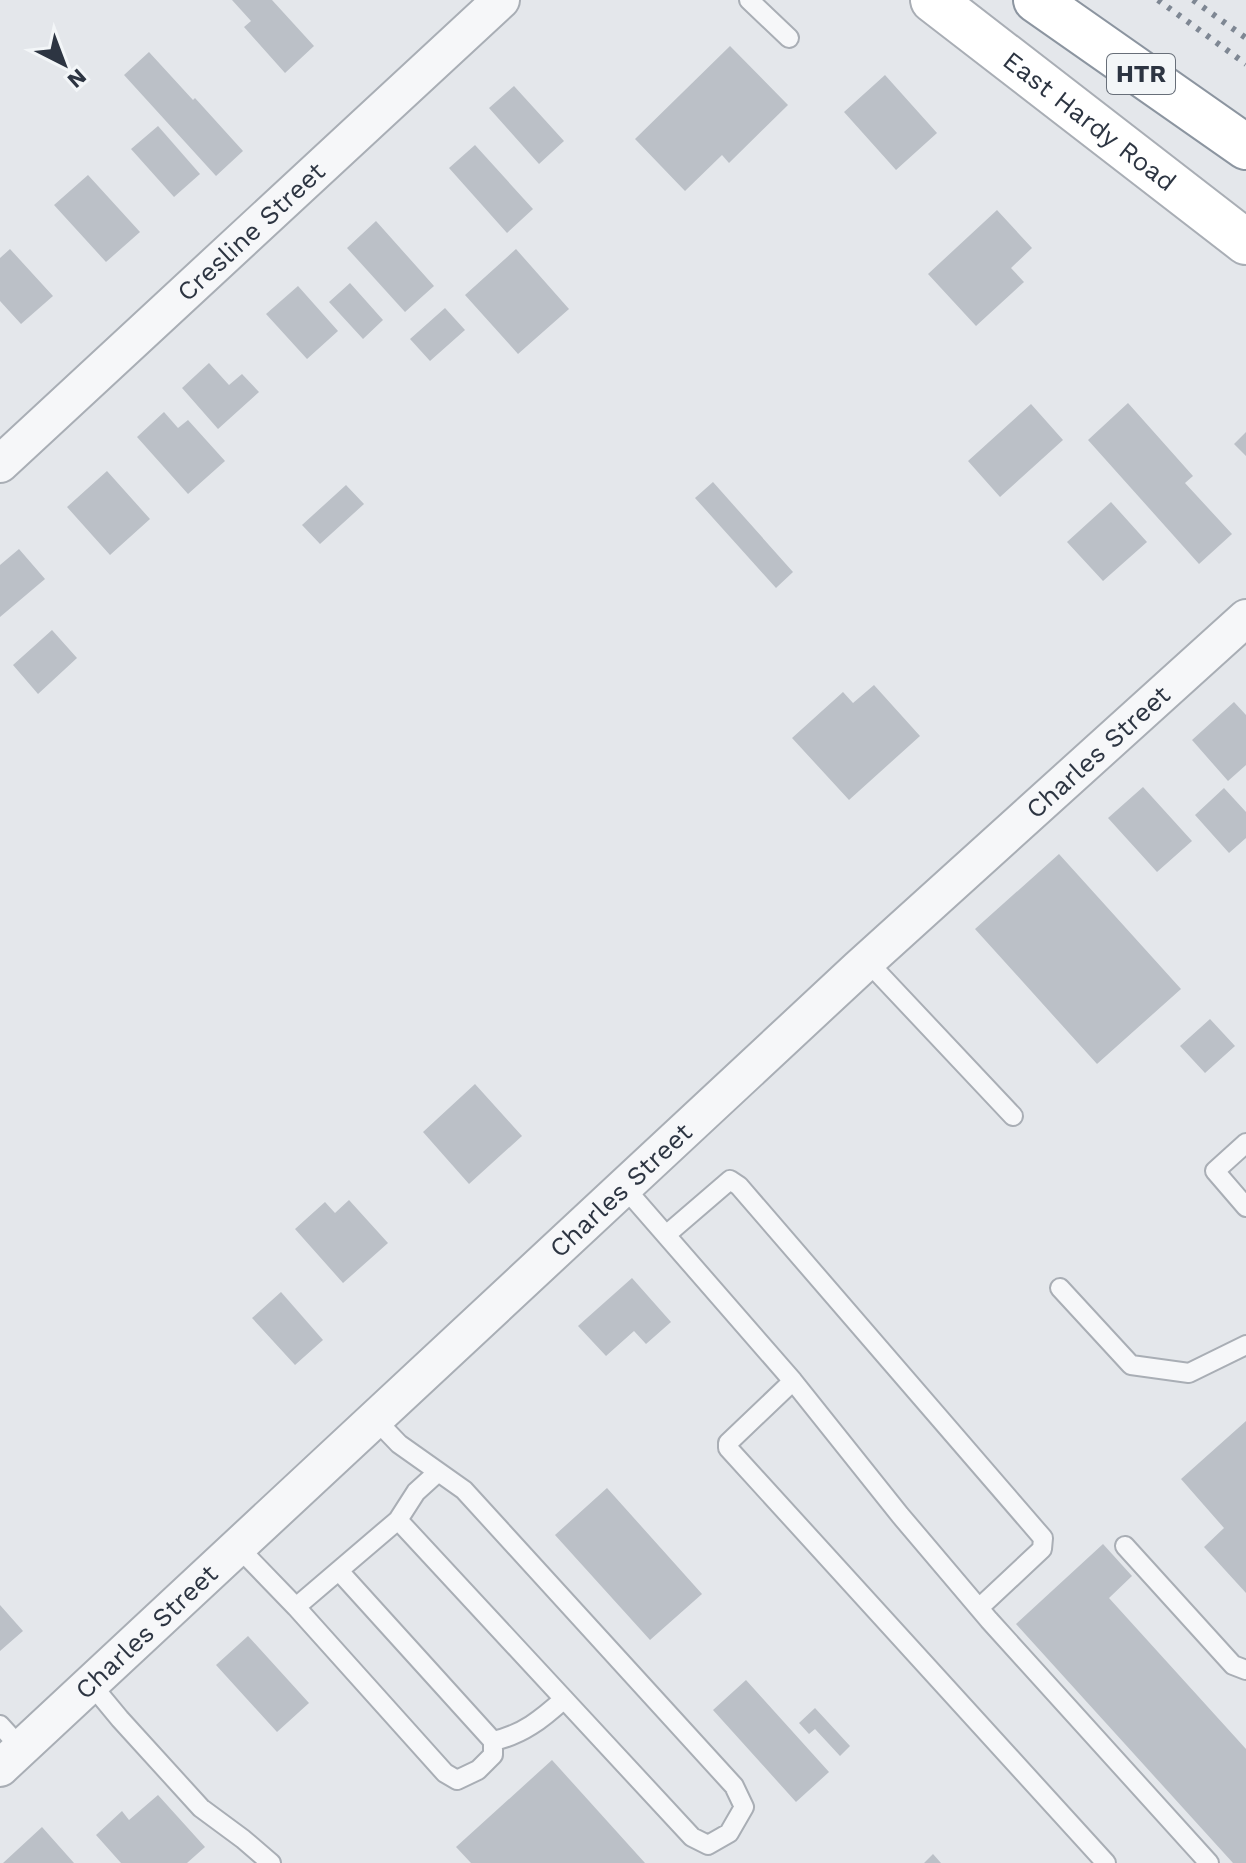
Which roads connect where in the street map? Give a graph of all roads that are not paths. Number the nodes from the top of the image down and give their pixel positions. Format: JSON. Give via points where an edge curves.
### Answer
{"nodes":[{"id":1,"x":501,"y":0,"type":"edge"},
{"id":2,"x":749,"y":0,"type":"edge"},
{"id":3,"x":933,"y":0,"type":"edge"},
{"id":4,"x":1036,"y":0,"type":"edge"},
{"id":5,"x":789,"y":38,"type":"dead end"},
{"id":6,"x":1246,"y":147,"type":"edge"},
{"id":7,"x":1246,"y":242,"type":"edge"},
{"id":8,"x":0,"y":464,"type":"edge"},
{"id":9,"x":1246,"y":618,"type":"edge"},
{"id":10,"x":867,"y":961,"type":"junction"},
{"id":11,"x":1013,"y":1116,"type":"dead end"},
{"id":12,"x":1246,"y":1143,"type":"edge"},
{"id":13,"x":624,"y":1187,"type":"junction"},
{"id":14,"x":1246,"y":1207,"type":"edge"},
{"id":15,"x":666,"y":1235,"type":"junction"},
{"id":16,"x":1060,"y":1288,"type":"dead end"},
{"id":17,"x":1246,"y":1345,"type":"edge"},
{"id":18,"x":793,"y":1381,"type":"junction"},
{"id":19,"x":375,"y":1419,"type":"junction"},
{"id":20,"x":438,"y":1472,"type":"junction"},
{"id":21,"x":398,"y":1520,"type":"junction"},
{"id":22,"x":1125,"y":1546,"type":"dead end"},
{"id":23,"x":238,"y":1547,"type":"junction"},
{"id":24,"x":339,"y":1571,"type":"junction"},
{"id":25,"x":296,"y":1607,"type":"junction"},
{"id":26,"x":979,"y":1608,"type":"junction"},
{"id":27,"x":1246,"y":1670,"type":"edge"},
{"id":28,"x":91,"y":1684,"type":"junction"},
{"id":29,"x":564,"y":1699,"type":"junction"},
{"id":30,"x":493,"y":1741,"type":"junction"},
{"id":31,"x":7,"y":1747,"type":"edge"},
{"id":32,"x":271,"y":1863,"type":"edge"},
{"id":33,"x":1106,"y":1863,"type":"edge"},
{"id":34,"x":1209,"y":1863,"type":"edge"}],
"edges":[{"from":1,"to":8,"type":"street","name":"Cresline Street"},
{"from":2,"to":5,"type":"lane"},
{"from":3,"to":7,"type":"main road","name":"East Hardy Road"},
{"from":4,"to":6,"type":"main road","number":"HTR"},
{"from":9,"to":10,"type":"street","name":"Charles Street"},
{"from":10,"to":11,"type":"lane"},
{"from":10,"to":13,"type":"street","name":"Charles Street"},
{"from":12,"to":14,"type":"lane","via":[[1215,1171]]},
{"from":13,"to":15,"type":"lane"},
{"from":13,"to":19,"type":"street","name":"Charles Street"},
{"from":15,"to":18,"type":"lane"},
{"from":15,"to":26,"type":"lane","via":[[730,1180],[739,1186],[1043,1538],[1042,1549]]},
{"from":16,"to":17,"type":"lane","via":[[1131,1365],[1189,1373]]},
{"from":18,"to":26,"type":"lane"},
{"from":18,"to":33,"type":"lane","via":[[728,1448]]},
{"from":19,"to":20,"type":"lane"},
{"from":19,"to":23,"type":"street","name":"Charles Street"},
{"from":20,"to":21,"type":"lane","via":[[416,1492]]},
{"from":20,"to":29,"type":"lane","via":[[464,1490],[734,1786],[744,1807],[729,1833],[708,1845],[692,1837]]},
{"from":21,"to":24,"type":"lane"},
{"from":21,"to":29,"type":"lane"},
{"from":22,"to":27,"type":"lane","via":[[1233,1665]]},
{"from":23,"to":25,"type":"lane"},
{"from":23,"to":28,"type":"street","name":"Charles Street"},
{"from":24,"to":25,"type":"lane"},
{"from":24,"to":30,"type":"lane"},
{"from":25,"to":30,"type":"lane","via":[[445,1773],[457,1780],[478,1770],[493,1755]]},
{"from":26,"to":34,"type":"lane"},
{"from":28,"to":31,"type":"street","name":"Charles Street"},
{"from":28,"to":32,"type":"lane","via":[[201,1808]]},
{"from":29,"to":30,"type":"lane","via":[[539,1722]]}]}
